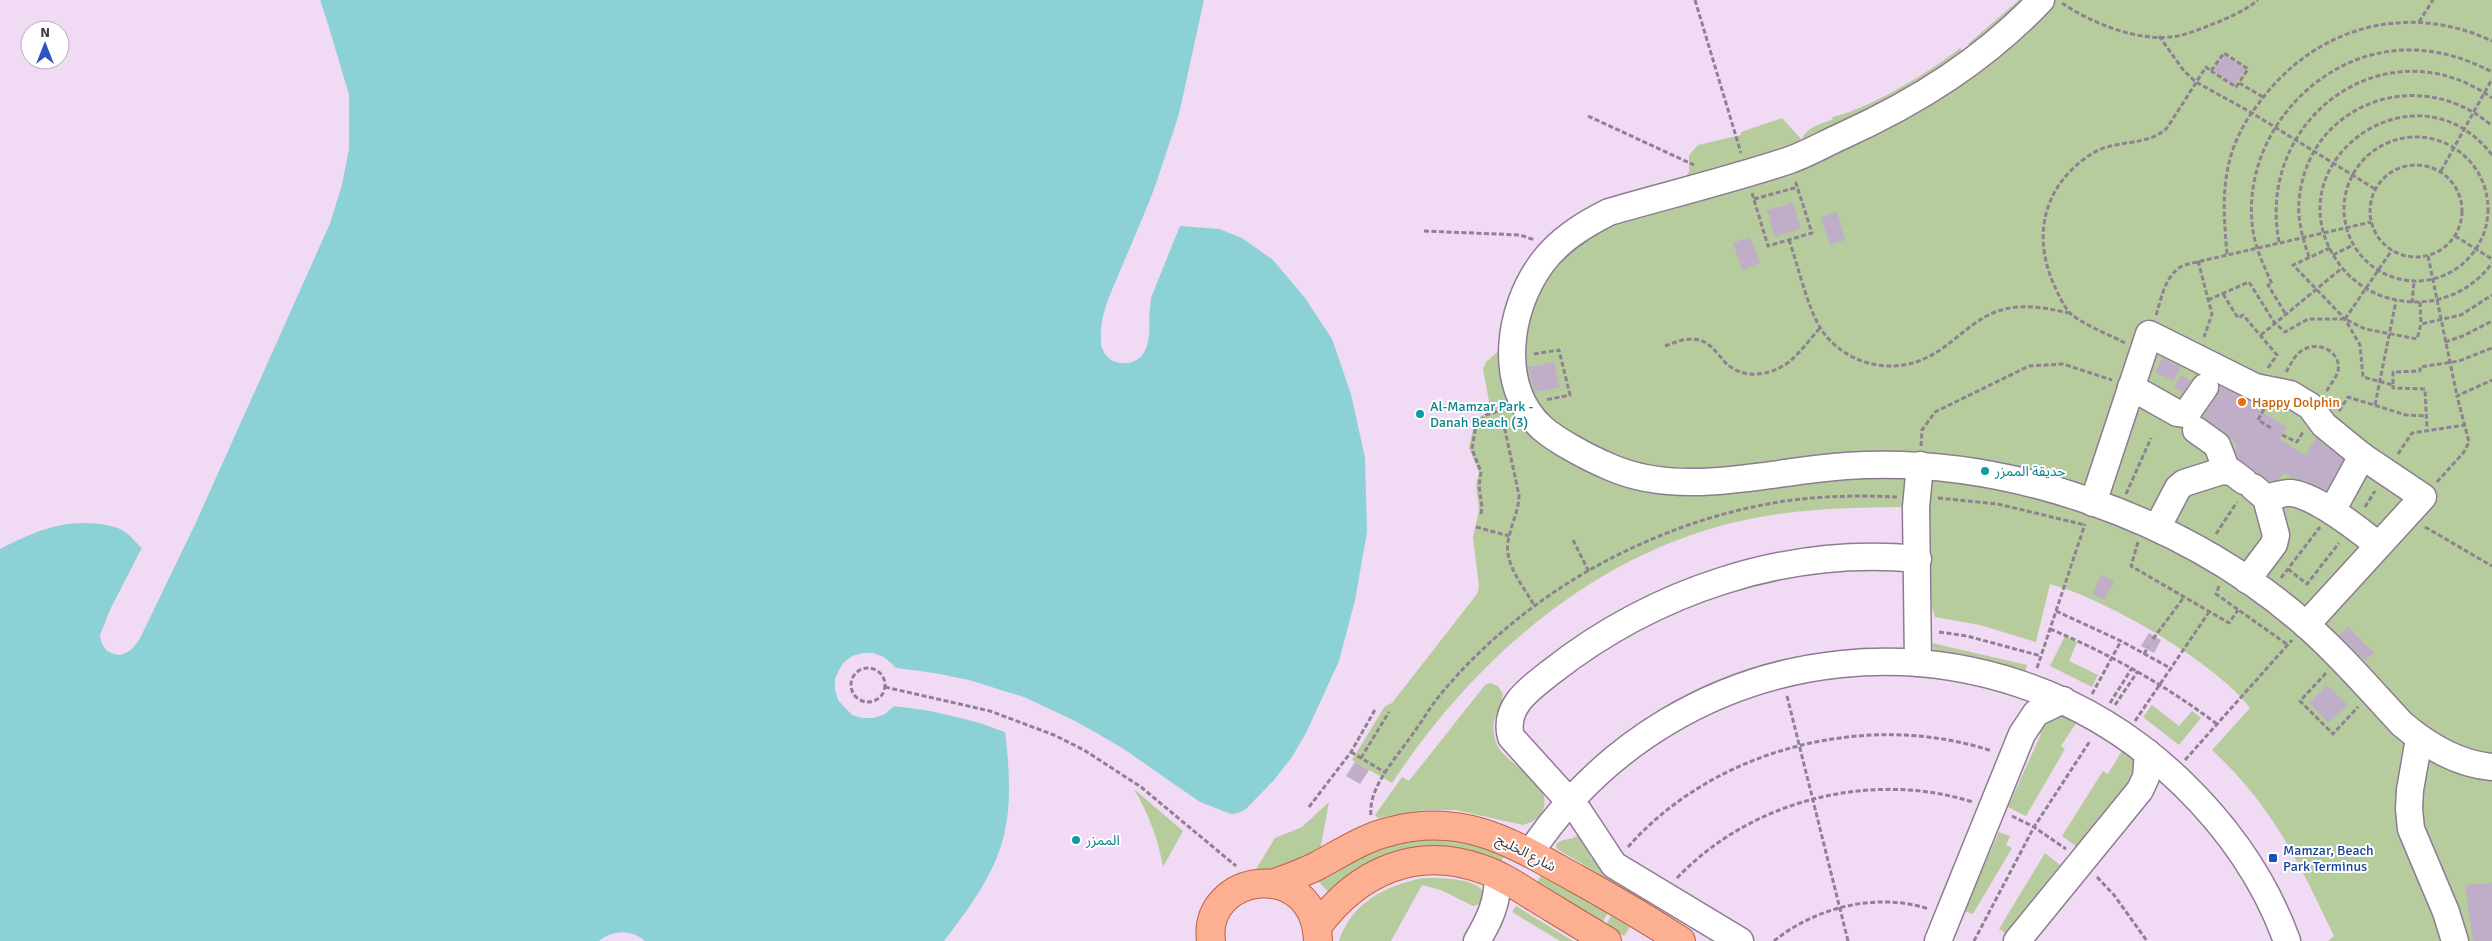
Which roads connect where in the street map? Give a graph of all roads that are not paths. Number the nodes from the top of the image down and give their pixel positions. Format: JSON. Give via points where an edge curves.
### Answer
{"nodes":[{"id":1,"x":2041,"y":0,"type":"edge"},
{"id":2,"x":2131,"y":387,"type":"junction"},
{"id":3,"x":2205,"y":387,"type":"dead end"},
{"id":4,"x":2196,"y":430,"type":"dead end"},
{"id":5,"x":2362,"y":456,"type":"junction"},
{"id":6,"x":1920,"y":465,"type":"junction"},
{"id":7,"x":2246,"y":487,"type":"junction"},
{"id":8,"x":2092,"y":502,"type":"junction"},
{"id":9,"x":2332,"y":511,"type":"junction"},
{"id":10,"x":2150,"y":525,"type":"junction"},
{"id":11,"x":2378,"y":545,"type":"junction"},
{"id":12,"x":1918,"y":559,"type":"junction"},
{"id":13,"x":2236,"y":573,"type":"junction"},
{"id":14,"x":2306,"y":624,"type":"junction"},
{"id":15,"x":1918,"y":663,"type":"junction"},
{"id":16,"x":2073,"y":705,"type":"junction"},
{"id":17,"x":2419,"y":739,"type":"junction"},
{"id":18,"x":2148,"y":753,"type":"junction"},
{"id":19,"x":2492,"y":767,"type":"edge"},
{"id":20,"x":1570,"y":801,"type":"junction"},
{"id":21,"x":1530,"y":853,"type":"junction"},
{"id":22,"x":1505,"y":880,"type":"junction"},
{"id":23,"x":1266,"y":883,"type":"junction"},
{"id":24,"x":1318,"y":934,"type":"edge"},
{"id":25,"x":1211,"y":941,"type":"edge"},
{"id":26,"x":1477,"y":941,"type":"edge"},
{"id":27,"x":1607,"y":941,"type":"edge"},
{"id":28,"x":1681,"y":941,"type":"edge"},
{"id":29,"x":1740,"y":941,"type":"edge"},
{"id":30,"x":1938,"y":941,"type":"edge"},
{"id":31,"x":2017,"y":941,"type":"edge"},
{"id":32,"x":2287,"y":941,"type":"edge"},
{"id":33,"x":2454,"y":941,"type":"edge"}],
"edges":[{"from":1,"to":6,"type":"street","via":[[1980,57],[1880,119],[1789,160],[1609,212],[1583,225],[1541,264],[1521,303],[1512,359],[1524,405],[1554,437],[1623,472],[1663,481],[1707,482],[1834,466]]},
{"from":2,"to":3,"type":"street","via":[[2184,414]]},
{"from":2,"to":5,"type":"street","via":[[2146,343],[2193,356],[2255,387],[2285,392],[2310,406],[2324,426]]},
{"from":2,"to":8,"type":"street"},
{"from":4,"to":7,"type":"street","via":[[2217,445]]},
{"from":5,"to":9,"type":"street"},
{"from":5,"to":11,"type":"street","via":[[2423,497]]},
{"from":6,"to":8,"type":"street","via":[[1995,475]]},
{"from":6,"to":12,"type":"street","via":[[1916,507]]},
{"from":7,"to":9,"type":"street","via":[[2294,493]]},
{"from":7,"to":10,"type":"street","via":[[2216,472],[2181,485]]},
{"from":7,"to":13,"type":"street","via":[[2276,535],[2274,544]]},
{"from":8,"to":10,"type":"street"},
{"from":9,"to":11,"type":"street","via":[[2354,524]]},
{"from":10,"to":13,"type":"street"},
{"from":11,"to":14,"type":"street"},
{"from":12,"to":15,"type":"street"},
{"from":12,"to":20,"type":"street","via":[[1878,555],[1841,557],[1768,568],[1732,578],[1629,620],[1566,660],[1513,706],[1508,727],[1517,746]]},
{"from":13,"to":14,"type":"street"},
{"from":14,"to":17,"type":"street"},
{"from":15,"to":16,"type":"street","via":[[1957,668],[2030,688]]},
{"from":15,"to":20,"type":"street","via":[[1854,663],[1782,673],[1727,692],[1666,721],[1631,745]]},
{"from":16,"to":18,"type":"street"},
{"from":16,"to":30,"type":"street","via":[[2036,713],[2028,722]]},
{"from":17,"to":19,"type":"street","via":[[2454,758]]},
{"from":17,"to":33,"type":"street","via":[[2410,790],[2411,829],[2446,912]]},
{"from":18,"to":31,"type":"street","via":[[2149,763],[2140,790]]},
{"from":18,"to":32,"type":"street","via":[[2173,774],[2231,835],[2276,912]]},
{"from":20,"to":21,"type":"street","via":[[1549,824]]},
{"from":20,"to":29,"type":"street","via":[[1614,865]]},
{"from":21,"to":22,"type":"main road"},
{"from":21,"to":23,"type":"main road","name":"شارع الخليج","via":[[1507,840],[1485,833],[1415,826],[1370,837],[1314,867]]},
{"from":21,"to":28,"type":"main road","name":"شارع الخليج"},
{"from":22,"to":24,"type":"main road","via":[[1468,864],[1424,861],[1402,864],[1382,871],[1351,890],[1330,910]]},
{"from":22,"to":26,"type":"street","via":[[1498,890],[1491,918]]},
{"from":22,"to":27,"type":"main road"},
{"from":23,"to":24,"type":"main road","via":[[1298,895],[1307,904]]},
{"from":23,"to":25,"type":"main road","name":"شارع الخليج","via":[[1242,887],[1229,895],[1212,920]]}]}
